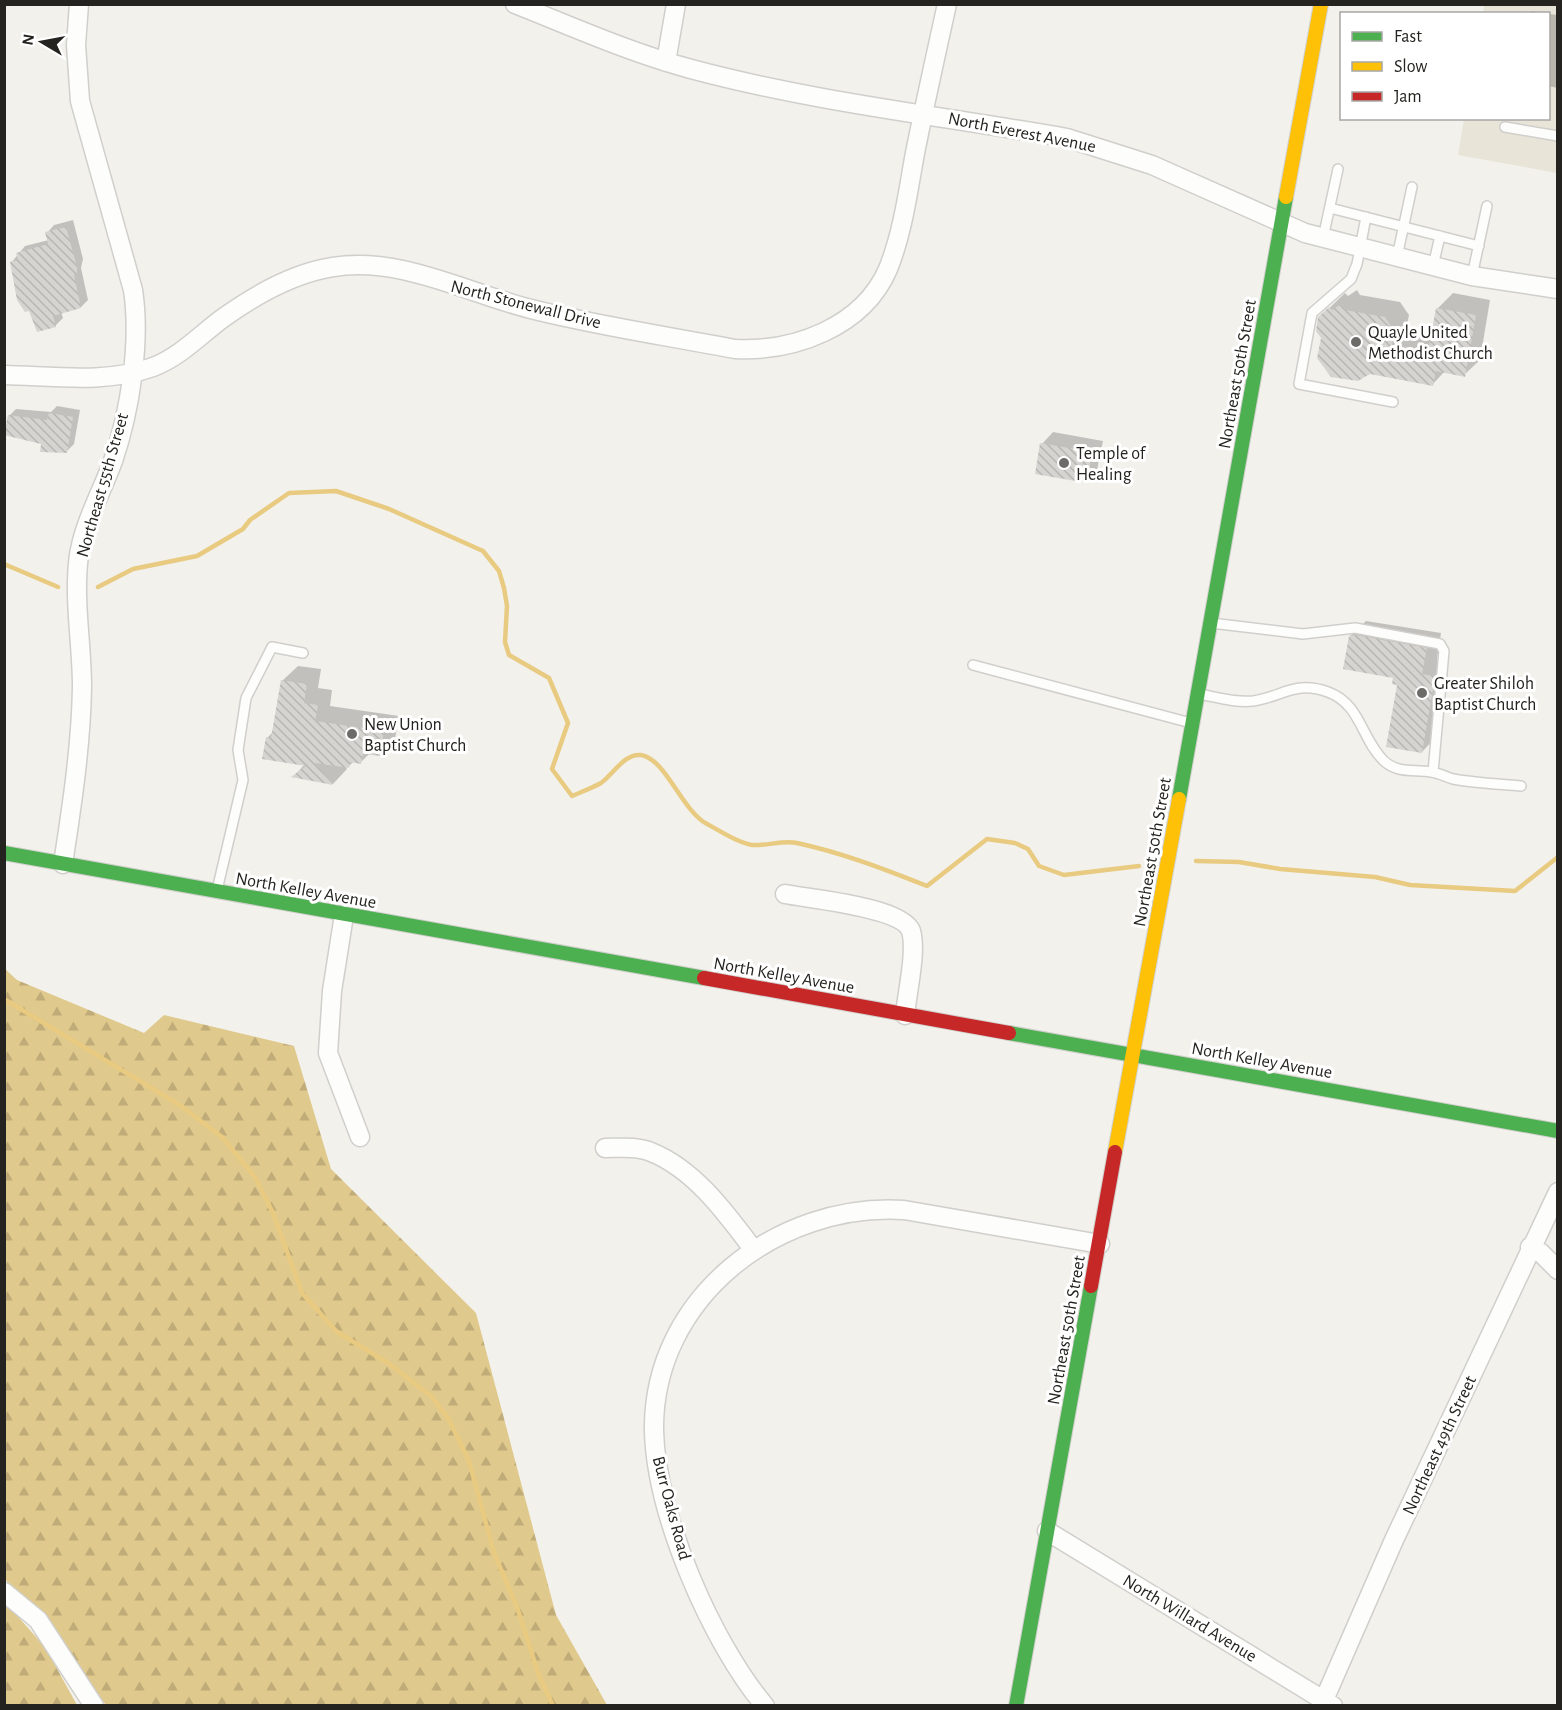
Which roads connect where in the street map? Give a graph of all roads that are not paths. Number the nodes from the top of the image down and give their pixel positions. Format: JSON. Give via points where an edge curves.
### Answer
{"nodes":[{"id":1,"x":79,"y":4,"type":"edge"},
{"id":2,"x":515,"y":4,"type":"edge"},
{"id":3,"x":676,"y":4,"type":"edge"},
{"id":4,"x":947,"y":4,"type":"edge"},
{"id":5,"x":1321,"y":4,"type":"edge"},
{"id":6,"x":666,"y":62,"type":"junction"},
{"id":7,"x":923,"y":114,"type":"junction"},
{"id":8,"x":1505,"y":127,"type":"dead end"},
{"id":9,"x":1557,"y":136,"type":"edge"},
{"id":10,"x":1338,"y":169,"type":"dead end"},
{"id":11,"x":1412,"y":187,"type":"dead end"},
{"id":12,"x":1487,"y":206,"type":"dead end"},
{"id":13,"x":1330,"y":208,"type":"junction"},
{"id":14,"x":1366,"y":217,"type":"junction"},
{"id":15,"x":1282,"y":224,"type":"junction"},
{"id":16,"x":1404,"y":226,"type":"junction"},
{"id":17,"x":1440,"y":236,"type":"junction"},
{"id":18,"x":1323,"y":238,"type":"junction"},
{"id":19,"x":1479,"y":246,"type":"junction"},
{"id":20,"x":1360,"y":248,"type":"junction"},
{"id":21,"x":1397,"y":257,"type":"junction"},
{"id":22,"x":1433,"y":266,"type":"junction"},
{"id":23,"x":1472,"y":276,"type":"junction"},
{"id":24,"x":1557,"y":289,"type":"edge"},
{"id":25,"x":131,"y":374,"type":"junction"},
{"id":26,"x":4,"y":375,"type":"edge"},
{"id":27,"x":1394,"y":402,"type":"dead end"},
{"id":28,"x":1211,"y":623,"type":"junction"},
{"id":29,"x":303,"y":653,"type":"dead end"},
{"id":30,"x":974,"y":665,"type":"dead end"},
{"id":31,"x":1199,"y":694,"type":"junction"},
{"id":32,"x":1194,"y":724,"type":"junction"},
{"id":33,"x":1433,"y":772,"type":"junction"},
{"id":34,"x":1521,"y":786,"type":"dead end"},
{"id":35,"x":4,"y":853,"type":"edge"},
{"id":36,"x":63,"y":864,"type":"junction"},
{"id":37,"x":216,"y":892,"type":"junction"},
{"id":38,"x":785,"y":894,"type":"dead end"},
{"id":39,"x":344,"y":915,"type":"junction"},
{"id":40,"x":905,"y":1015,"type":"junction"},
{"id":41,"x":1134,"y":1056,"type":"junction"},
{"id":42,"x":1557,"y":1131,"type":"edge"},
{"id":43,"x":360,"y":1137,"type":"dead end"},
{"id":44,"x":605,"y":1148,"type":"dead end"},
{"id":45,"x":1557,"y":1191,"type":"edge"},
{"id":46,"x":1100,"y":1244,"type":"junction"},
{"id":47,"x":1530,"y":1247,"type":"junction"},
{"id":48,"x":753,"y":1249,"type":"junction"},
{"id":49,"x":1557,"y":1270,"type":"edge"},
{"id":50,"x":1047,"y":1531,"type":"junction"},
{"id":51,"x":4,"y":1592,"type":"edge"},
{"id":52,"x":1328,"y":1702,"type":"edge"},
{"id":53,"x":94,"y":1706,"type":"edge"},
{"id":54,"x":765,"y":1706,"type":"edge"},
{"id":55,"x":1016,"y":1706,"type":"edge"}],
"edges":[{"from":1,"to":25,"type":"street","name":"Northeast 55th Street","via":[[76,45],[80,102],[135,304]]},
{"from":2,"to":6,"type":"street","name":"North Everest Avenue"},
{"from":3,"to":6,"type":"street"},
{"from":4,"to":7,"type":"street","name":"North Stonewall Drive"},
{"from":5,"to":15,"type":"street","name":"Northeast 50th Street"},
{"from":6,"to":7,"type":"street","name":"North Everest Avenue","via":[[763,86]]},
{"from":7,"to":15,"type":"street","name":"North Everest Avenue","via":[[1106,148]]},
{"from":7,"to":25,"type":"street","name":"North Stonewall Drive","via":[[887,270],[855,311],[810,339],[759,351],[735,349],[558,315],[395,268],[351,264],[285,282],[223,318],[176,356]]},
{"from":8,"to":9,"type":"lane"},
{"from":10,"to":13,"type":"lane"},
{"from":11,"to":16,"type":"lane"},
{"from":12,"to":19,"type":"lane"},
{"from":13,"to":14,"type":"lane"},
{"from":13,"to":18,"type":"lane"},
{"from":14,"to":16,"type":"lane"},
{"from":14,"to":20,"type":"lane"},
{"from":15,"to":18,"type":"street","name":"North Everest Avenue"},
{"from":15,"to":28,"type":"street","name":"Northeast 50th Street"},
{"from":16,"to":17,"type":"lane"},
{"from":16,"to":21,"type":"lane"},
{"from":17,"to":19,"type":"lane"},
{"from":17,"to":22,"type":"lane"},
{"from":18,"to":20,"type":"street","name":"North Everest Avenue"},
{"from":19,"to":23,"type":"lane"},
{"from":20,"to":21,"type":"street","name":"North Everest Avenue"},
{"from":20,"to":27,"type":"lane","via":[[1351,279],[1312,313],[1299,384]]},
{"from":21,"to":22,"type":"street","name":"North Everest Avenue"},
{"from":22,"to":23,"type":"street","name":"North Everest Avenue"},
{"from":23,"to":24,"type":"street","name":"North Everest Avenue"},
{"from":25,"to":26,"type":"street","name":"North Stonewall Drive","via":[[104,378]]},
{"from":25,"to":36,"type":"street","name":"Northeast 55th Street","via":[[114,458],[80,552],[76,579],[82,689]]},
{"from":28,"to":31,"type":"street","name":"Northeast 50th Street"},
{"from":28,"to":33,"type":"lane","via":[[1303,634],[1355,628],[1440,644],[1444,651]]},
{"from":29,"to":37,"type":"lane","via":[[272,647],[248,691],[238,750],[243,780]]},
{"from":30,"to":32,"type":"lane"},
{"from":31,"to":32,"type":"street","name":"Northeast 50th Street"},
{"from":31,"to":33,"type":"lane","via":[[1250,701],[1290,688],[1325,691],[1340,697],[1353,709],[1383,760],[1406,771]]},
{"from":32,"to":41,"type":"street","name":"Northeast 50th Street"},
{"from":33,"to":34,"type":"lane","via":[[1453,779]]},
{"from":35,"to":36,"type":"street","name":"North Kelley Avenue"},
{"from":36,"to":37,"type":"street","name":"North Kelley Avenue"},
{"from":37,"to":39,"type":"street","name":"North Kelley Avenue"},
{"from":38,"to":40,"type":"street","via":[[877,911],[905,922],[912,944]]},
{"from":39,"to":40,"type":"street","name":"North Kelley Avenue"},
{"from":39,"to":43,"type":"street","via":[[332,991],[328,1053]]},
{"from":40,"to":41,"type":"street","name":"North Kelley Avenue"},
{"from":41,"to":42,"type":"street","name":"North Kelley Avenue"},
{"from":41,"to":46,"type":"street","name":"Northeast 50th Street"},
{"from":44,"to":48,"type":"street","via":[[638,1149],[666,1160],[714,1202]]},
{"from":45,"to":47,"type":"street","name":"Northeast 49th Street"},
{"from":46,"to":48,"type":"street","name":"Burr Oaks Road","via":[[937,1214],[877,1208],[821,1218]]},
{"from":46,"to":50,"type":"street","name":"Northeast 50th Street"},
{"from":47,"to":49,"type":"street"},
{"from":47,"to":52,"type":"street","name":"Northeast 49th Street","via":[[1394,1540]]},
{"from":48,"to":54,"type":"street","name":"Burr Oaks Road","via":[[721,1276],[672,1348],[658,1394],[654,1431],[676,1537],[696,1591],[723,1644]]},
{"from":50,"to":52,"type":"street","name":"North Willard Avenue"},
{"from":50,"to":55,"type":"street","name":"Northeast 50th Street"},
{"from":51,"to":53,"type":"street","via":[[38,1620]]}]}
